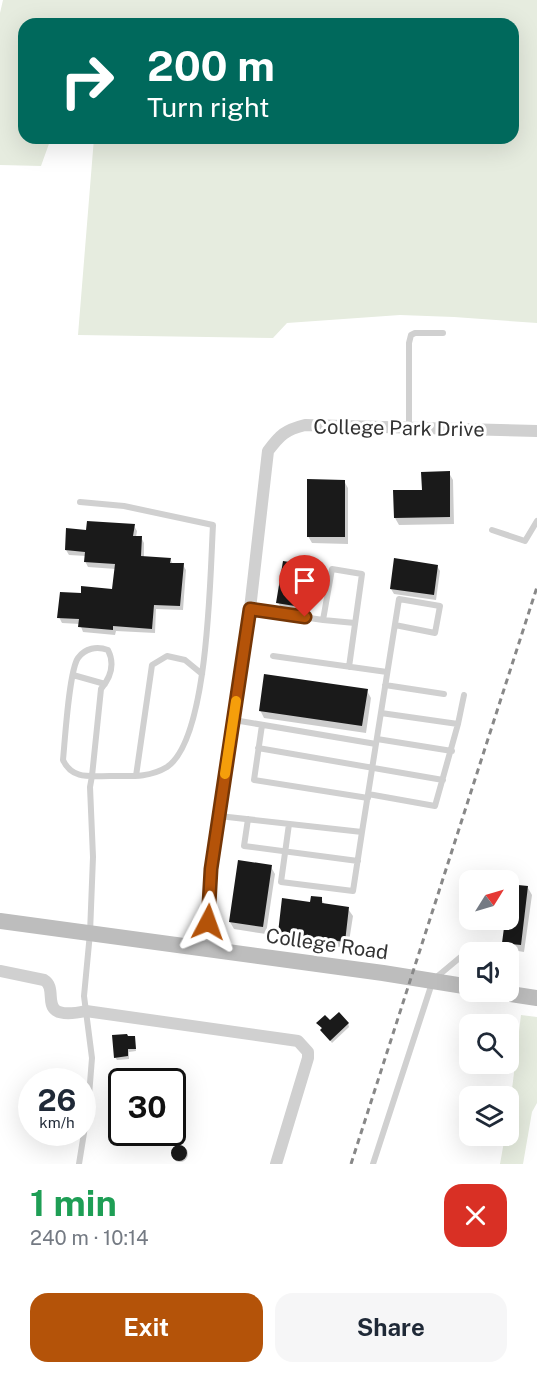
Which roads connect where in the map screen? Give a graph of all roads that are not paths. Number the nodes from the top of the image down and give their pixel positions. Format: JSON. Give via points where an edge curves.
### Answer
{"nodes":[{"id":1,"x":443,"y":333,"type":"dead end"},
{"id":2,"x":410,"y":428,"type":"junction"},
{"id":3,"x":537,"y":431,"type":"edge"},
{"id":4,"x":80,"y":502,"type":"dead end"},
{"id":5,"x":537,"y":521,"type":"edge"},
{"id":6,"x":492,"y":530,"type":"dead end"},
{"id":7,"x":250,"y":609,"type":"junction"},
{"id":8,"x":323,"y":620,"type":"junction"},
{"id":9,"x":355,"y":623,"type":"junction"},
{"id":10,"x":394,"y":626,"type":"junction"},
{"id":11,"x":273,"y":656,"type":"dead end"},
{"id":12,"x":349,"y":667,"type":"junction"},
{"id":13,"x":387,"y":672,"type":"junction"},
{"id":14,"x":202,"y":674,"type":"junction"},
{"id":15,"x":73,"y":675,"type":"junction"},
{"id":16,"x":105,"y":684,"type":"junction"},
{"id":17,"x":385,"y":686,"type":"junction"},
{"id":18,"x":444,"y":694,"type":"dead end"},
{"id":19,"x":464,"y":695,"type":"dead end"},
{"id":20,"x":381,"y":713,"type":"junction"},
{"id":21,"x":234,"y":720,"type":"junction"},
{"id":22,"x":458,"y":724,"type":"junction"},
{"id":23,"x":262,"y":725,"type":"junction"},
{"id":24,"x":376,"y":742,"type":"junction"},
{"id":25,"x":258,"y":748,"type":"junction"},
{"id":26,"x":452,"y":751,"type":"junction"},
{"id":27,"x":372,"y":768,"type":"junction"},
{"id":28,"x":92,"y":776,"type":"junction"},
{"id":29,"x":136,"y":776,"type":"junction"},
{"id":30,"x":443,"y":780,"type":"junction"},
{"id":31,"x":368,"y":796,"type":"junction"},
{"id":32,"x":219,"y":816,"type":"junction"},
{"id":33,"x":248,"y":819,"type":"junction"},
{"id":34,"x":289,"y":824,"type":"junction"},
{"id":35,"x":362,"y":832,"type":"junction"},
{"id":36,"x":285,"y":851,"type":"junction"},
{"id":37,"x":358,"y":861,"type":"junction"},
{"id":38,"x":0,"y":921,"type":"edge"},
{"id":39,"x":90,"y":933,"type":"junction"},
{"id":40,"x":212,"y":949,"type":"junction"},
{"id":41,"x":459,"y":958,"type":"edge"},
{"id":42,"x":0,"y":971,"type":"edge"},
{"id":43,"x":433,"y":980,"type":"junction"},
{"id":44,"x":459,"y":985,"type":"edge"},
{"id":45,"x":519,"y":995,"type":"edge"},
{"id":46,"x":537,"y":998,"type":"edge"},
{"id":47,"x":86,"y":1011,"type":"junction"},
{"id":48,"x":79,"y":1164,"type":"edge"},
{"id":49,"x":276,"y":1164,"type":"edge"},
{"id":50,"x":373,"y":1164,"type":"edge"}],
"edges":[{"from":1,"to":2,"type":"lane","via":[[411,335]]},
{"from":2,"to":3,"type":"street","name":"College Park Drive"},
{"from":2,"to":7,"type":"street","name":"College Park Drive","via":[[305,425],[278,437],[268,451]]},
{"from":4,"to":14,"type":"lane","via":[[124,506],[213,525]]},
{"from":5,"to":6,"type":"lane","via":[[525,541]]},
{"from":7,"to":8,"type":"lane"},
{"from":7,"to":21,"type":"street","name":"College Park Drive"},
{"from":8,"to":9,"type":"lane"},
{"from":8,"to":9,"type":"lane","via":[[332,569],[362,574]]},
{"from":9,"to":12,"type":"lane"},
{"from":10,"to":10,"type":"lane","via":[[399,599],[440,606],[435,633]]},
{"from":10,"to":13,"type":"lane"},
{"from":11,"to":12,"type":"lane"},
{"from":12,"to":13,"type":"lane"},
{"from":13,"to":17,"type":"lane"},
{"from":14,"to":29,"type":"lane","via":[[182,751],[169,766],[148,776]]},
{"from":14,"to":29,"type":"lane","via":[[185,660],[167,656],[152,665]]},
{"from":15,"to":16,"type":"lane"},
{"from":15,"to":16,"type":"lane","via":[[78,657],[90,648],[100,647],[108,650],[111,657],[112,668]]},
{"from":15,"to":28,"type":"lane","via":[[63,760],[74,774]]},
{"from":16,"to":28,"type":"lane","via":[[101,689]]},
{"from":17,"to":18,"type":"lane"},
{"from":17,"to":20,"type":"lane"},
{"from":19,"to":22,"type":"lane"},
{"from":20,"to":22,"type":"lane"},
{"from":20,"to":24,"type":"lane"},
{"from":21,"to":23,"type":"lane"},
{"from":21,"to":32,"type":"street","name":"College Park Drive"},
{"from":22,"to":26,"type":"lane"},
{"from":23,"to":24,"type":"lane"},
{"from":23,"to":25,"type":"lane"},
{"from":24,"to":26,"type":"lane"},
{"from":24,"to":27,"type":"lane"},
{"from":25,"to":27,"type":"lane"},
{"from":25,"to":31,"type":"lane","via":[[254,780]]},
{"from":26,"to":30,"type":"lane"},
{"from":27,"to":30,"type":"lane"},
{"from":27,"to":31,"type":"lane"},
{"from":28,"to":29,"type":"lane"},
{"from":28,"to":39,"type":"lane"},
{"from":30,"to":31,"type":"lane","via":[[435,806]]},
{"from":31,"to":35,"type":"lane"},
{"from":32,"to":33,"type":"lane"},
{"from":32,"to":40,"type":"street","name":"College Park Drive","via":[[208,922]]},
{"from":33,"to":34,"type":"lane"},
{"from":33,"to":36,"type":"lane","via":[[244,846]]},
{"from":34,"to":35,"type":"lane"},
{"from":34,"to":36,"type":"lane"},
{"from":35,"to":37,"type":"lane"},
{"from":36,"to":37,"type":"lane"},
{"from":36,"to":37,"type":"lane","via":[[281,882],[353,891]]},
{"from":38,"to":39,"type":"street","name":"College Road"},
{"from":39,"to":40,"type":"street","name":"College Road"},
{"from":39,"to":47,"type":"lane"},
{"from":40,"to":43,"type":"street","name":"College Road"},
{"from":41,"to":43,"type":"lane"},
{"from":42,"to":47,"type":"street","via":[[48,982],[49,1000],[60,1012],[68,1015]]},
{"from":43,"to":44,"type":"street","name":"College Road"},
{"from":43,"to":50,"type":"lane"},
{"from":45,"to":46,"type":"street"},
{"from":47,"to":48,"type":"lane","via":[[92,1058]]},
{"from":47,"to":49,"type":"street","via":[[295,1040],[304,1046],[308,1058]]}]}
